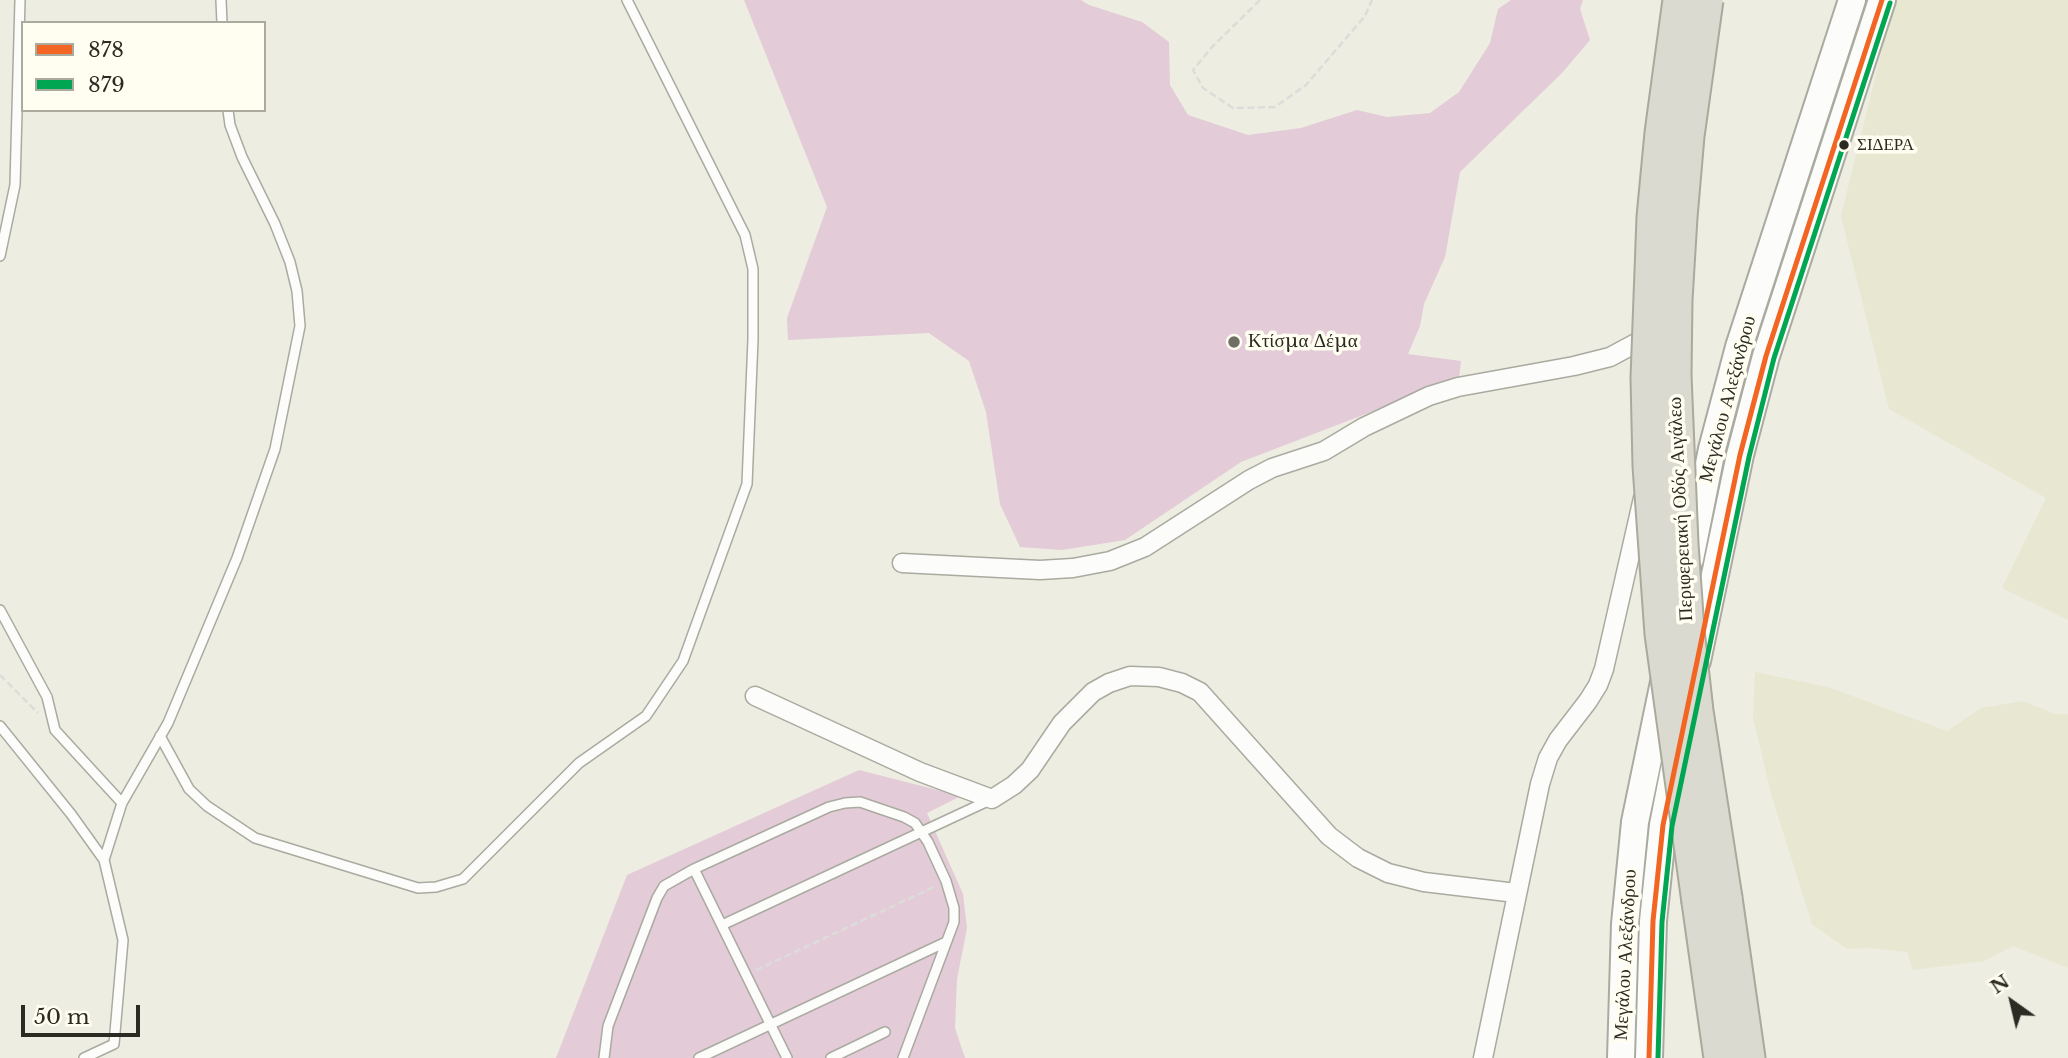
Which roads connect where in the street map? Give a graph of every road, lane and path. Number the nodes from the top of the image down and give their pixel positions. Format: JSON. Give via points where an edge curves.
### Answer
{"nodes":[{"id":1,"x":20,"y":0,"type":"edge"},
{"id":2,"x":221,"y":0,"type":"edge"},
{"id":3,"x":627,"y":0,"type":"edge"},
{"id":4,"x":1260,"y":0,"type":"edge"},
{"id":5,"x":1371,"y":0,"type":"edge"},
{"id":6,"x":1681,"y":0,"type":"edge"},
{"id":7,"x":1706,"y":0,"type":"edge"},
{"id":8,"x":1852,"y":0,"type":"edge"},
{"id":9,"x":1882,"y":0,"type":"edge"},
{"id":10,"x":222,"y":21,"type":"edge"},
{"id":11,"x":228,"y":112,"type":"edge"},
{"id":12,"x":0,"y":256,"type":"edge"},
{"id":13,"x":902,"y":564,"type":"dead end"},
{"id":14,"x":0,"y":610,"type":"edge"},
{"id":15,"x":0,"y":675,"type":"edge"},
{"id":16,"x":755,"y":696,"type":"dead end"},
{"id":17,"x":0,"y":726,"type":"edge"},
{"id":18,"x":55,"y":730,"type":"junction"},
{"id":19,"x":160,"y":736,"type":"junction"},
{"id":20,"x":992,"y":799,"type":"junction"},
{"id":21,"x":122,"y":803,"type":"junction"},
{"id":22,"x":922,"y":832,"type":"junction"},
{"id":23,"x":104,"y":860,"type":"junction"},
{"id":24,"x":694,"y":869,"type":"junction"},
{"id":25,"x":946,"y":881,"type":"junction"},
{"id":26,"x":1516,"y":893,"type":"junction"},
{"id":27,"x":1712,"y":900,"type":"junction"},
{"id":28,"x":722,"y":925,"type":"junction"},
{"id":29,"x":946,"y":942,"type":"junction"},
{"id":30,"x":747,"y":974,"type":"junction"},
{"id":31,"x":771,"y":1024,"type":"junction"},
{"id":32,"x":885,"y":1032,"type":"dead end"},
{"id":33,"x":84,"y":1058,"type":"edge"},
{"id":34,"x":604,"y":1058,"type":"edge"},
{"id":35,"x":699,"y":1058,"type":"edge"},
{"id":36,"x":787,"y":1058,"type":"edge"},
{"id":37,"x":831,"y":1058,"type":"edge"},
{"id":38,"x":903,"y":1058,"type":"edge"},
{"id":39,"x":1483,"y":1058,"type":"edge"},
{"id":40,"x":1621,"y":1058,"type":"edge"},
{"id":41,"x":1649,"y":1058,"type":"edge"},
{"id":42,"x":1721,"y":1058,"type":"edge"},
{"id":43,"x":1748,"y":1058,"type":"edge"}],
"edges":[{"from":1,"to":12,"type":"lane","via":[[15,185]]},
{"from":2,"to":10,"type":"lane"},
{"from":3,"to":19,"type":"lane","via":[[745,236],[754,270],[747,484],[683,661],[646,716],[579,763],[463,879],[436,887],[418,888],[255,838],[206,806],[189,789]]},
{"from":4,"to":5,"type":"path","via":[[1193,70],[1203,88],[1233,108],[1275,107],[1306,85],[1364,16]]},
{"from":6,"to":27,"type":"highway","name":"Περιφερειακή Οδός Αιγάλεω","bridge":true,"via":[[1654,217],[1648,378],[1652,506],[1662,634]]},
{"from":7,"to":27,"type":"highway","name":"Περιφερειακή Οδός Αιγάλεω","bridge":true,"via":[[1679,217],[1674,375],[1687,630]]},
{"from":8,"to":40,"type":"main road","name":"Μεγάλου Αλεξάνδρου","via":[[1739,347],[1712,449],[1635,822],[1625,924]]},
{"from":9,"to":41,"type":"main road","name":"Μεγάλου Αλεξάνδρου","via":[[1766,356],[1740,455],[1663,825],[1653,922]]},
{"from":11,"to":19,"type":"lane","via":[[242,157],[290,262],[300,326],[275,449],[261,492]]},
{"from":13,"to":26,"type":"street","via":[[1040,570],[1110,561],[1145,547],[1220,496],[1272,468],[1324,451],[1429,396],[1610,357],[1684,318],[1604,669],[1548,758]]},
{"from":14,"to":18,"type":"lane","via":[[47,697]]},
{"from":15,"to":18,"type":"path"},
{"from":16,"to":20,"type":"street","via":[[920,772]]},
{"from":17,"to":23,"type":"lane"},
{"from":18,"to":21,"type":"lane"},
{"from":19,"to":21,"type":"lane"},
{"from":20,"to":22,"type":"lane"},
{"from":20,"to":26,"type":"street","via":[[1030,770],[1062,723],[1093,692],[1130,677],[1159,677],[1200,692],[1328,836],[1358,858],[1388,873],[1423,882]]},
{"from":21,"to":23,"type":"lane"},
{"from":22,"to":24,"type":"lane","via":[[904,817],[860,802],[845,803]]},
{"from":22,"to":25,"type":"lane"},
{"from":22,"to":28,"type":"lane"},
{"from":23,"to":33,"type":"lane","via":[[123,940],[114,1044]]},
{"from":24,"to":28,"type":"lane"},
{"from":24,"to":34,"type":"lane","via":[[664,886],[657,898],[608,1026]]},
{"from":25,"to":29,"type":"lane","via":[[954,922]]},
{"from":25,"to":30,"type":"path"},
{"from":26,"to":39,"type":"street"},
{"from":27,"to":42,"type":"highway","name":"Περιφερειακή Οδός Αιγάλεω"},
{"from":27,"to":43,"type":"highway","name":"Περιφερειακή Οδός Αιγάλεω"},
{"from":28,"to":30,"type":"lane"},
{"from":29,"to":31,"type":"lane"},
{"from":29,"to":38,"type":"lane"},
{"from":30,"to":31,"type":"lane"},
{"from":31,"to":35,"type":"lane"},
{"from":31,"to":36,"type":"lane"},
{"from":32,"to":37,"type":"lane"}]}
